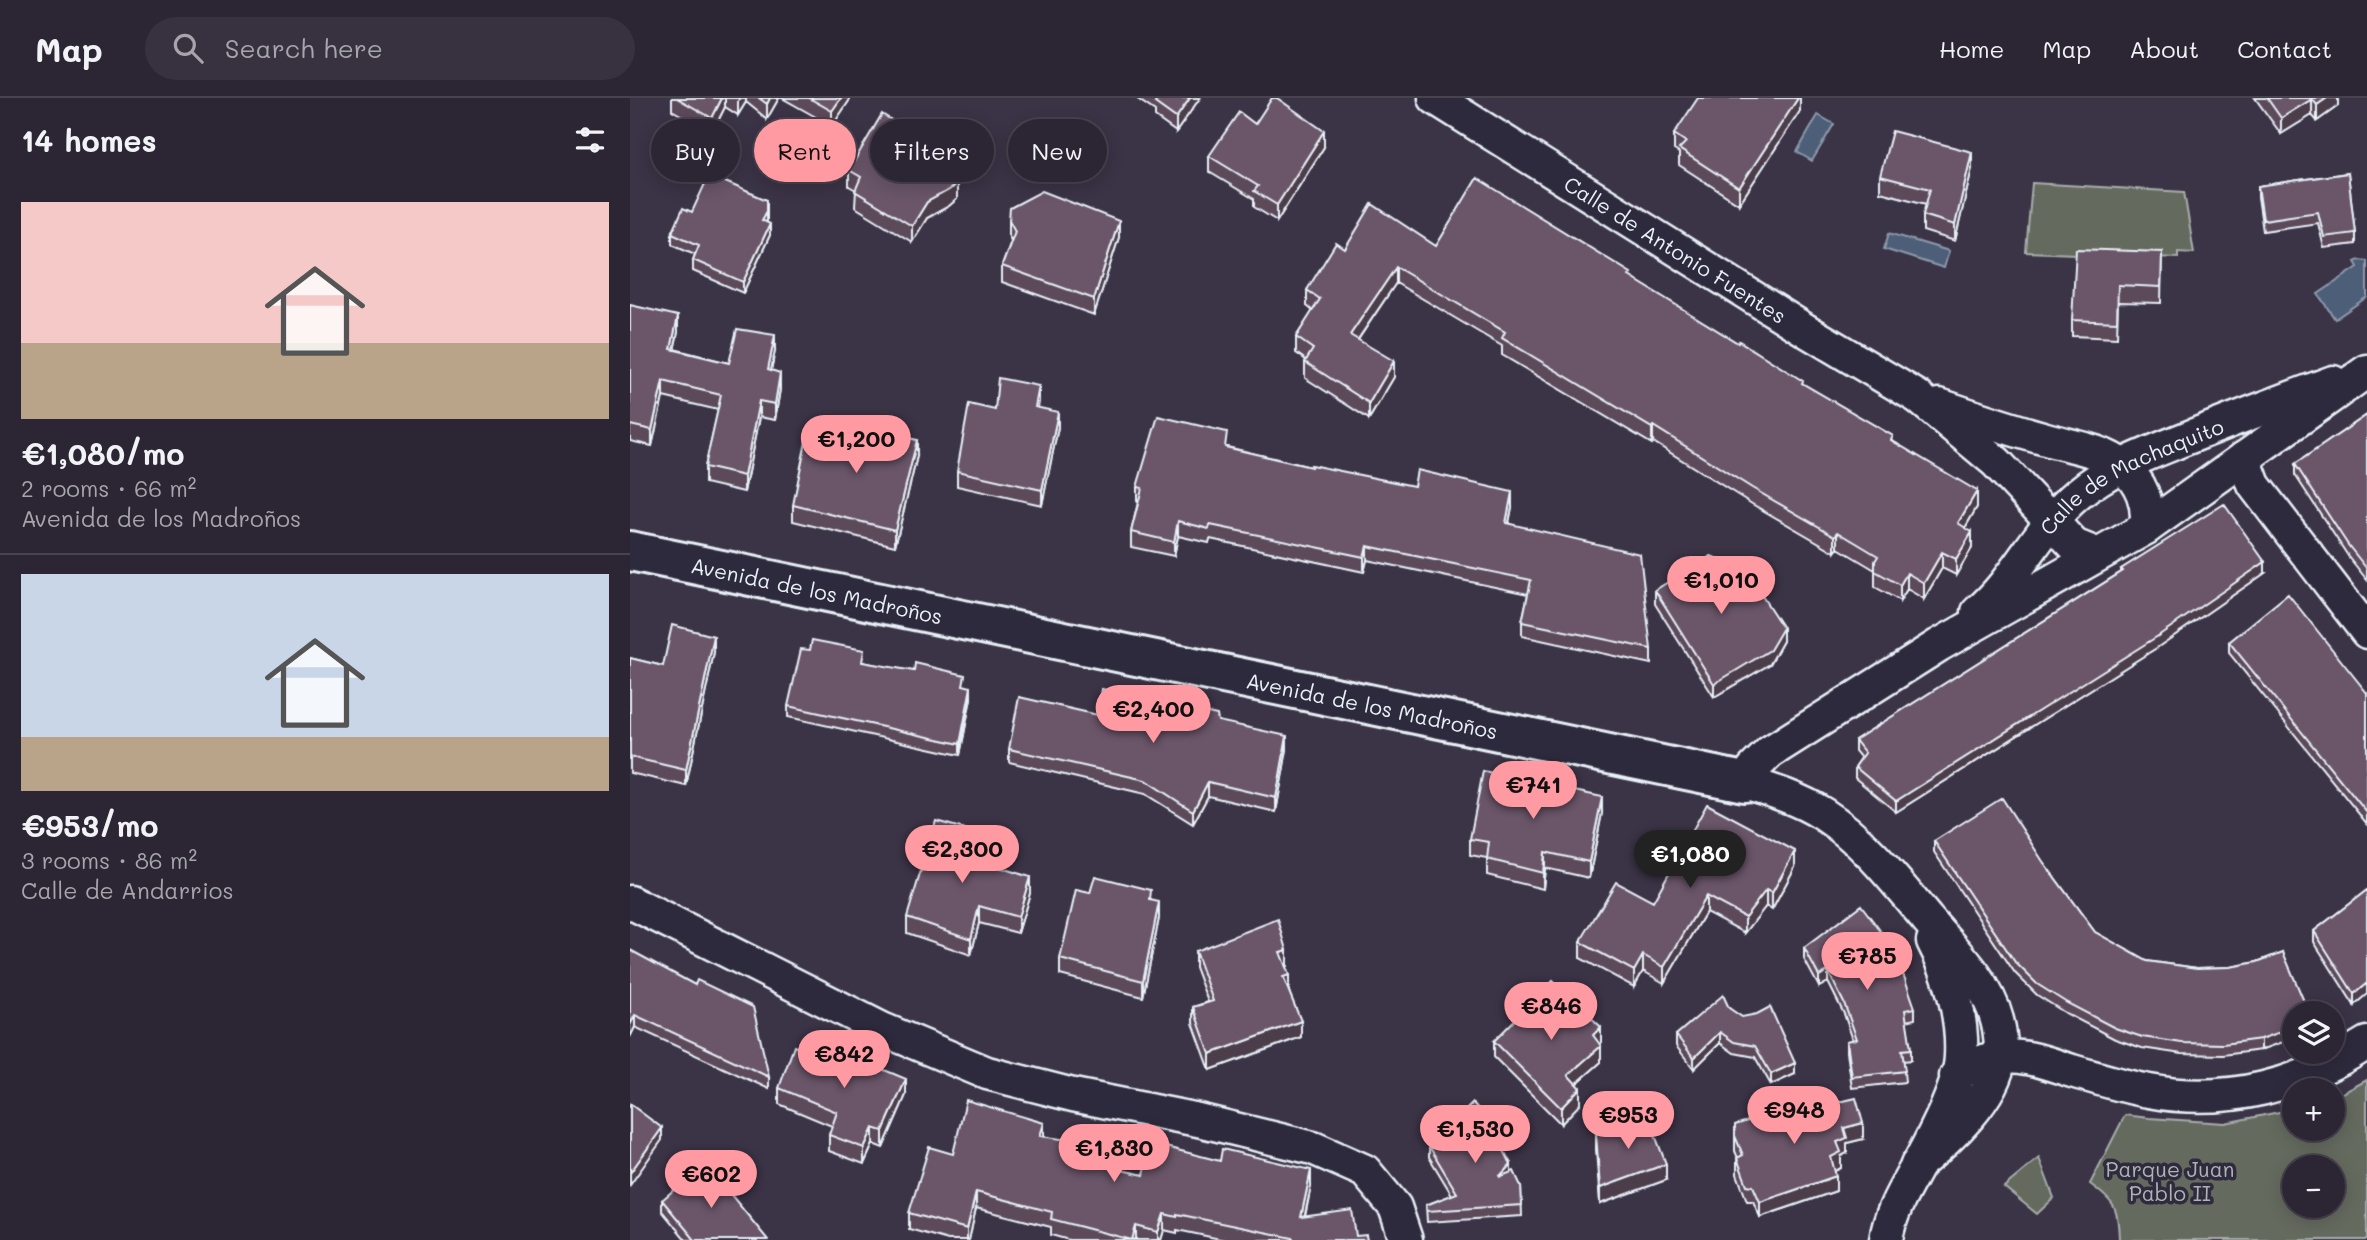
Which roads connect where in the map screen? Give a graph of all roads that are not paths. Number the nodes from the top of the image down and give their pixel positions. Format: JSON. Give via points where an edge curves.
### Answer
{"nodes":[{"id":1,"x":1435,"y":98,"type":"edge"},
{"id":2,"x":2367,"y":371,"type":"edge"},
{"id":3,"x":1918,"y":397,"type":"junction"},
{"id":4,"x":2244,"y":458,"type":"junction"},
{"id":5,"x":2121,"y":465,"type":"junction"},
{"id":6,"x":2051,"y":521,"type":"junction"},
{"id":7,"x":2146,"y":528,"type":"junction"},
{"id":8,"x":630,"y":551,"type":"edge"},
{"id":9,"x":2096,"y":554,"type":"junction"},
{"id":10,"x":2367,"y":632,"type":"edge"},
{"id":11,"x":1939,"y":645,"type":"junction"},
{"id":12,"x":1744,"y":782,"type":"junction"},
{"id":13,"x":1906,"y":894,"type":"junction"},
{"id":14,"x":630,"y":902,"type":"edge"},
{"id":15,"x":2367,"y":1043,"type":"edge"},
{"id":16,"x":2001,"y":1057,"type":"junction"},
{"id":17,"x":1956,"y":1076,"type":"junction"},
{"id":18,"x":1917,"y":1165,"type":"junction"},
{"id":19,"x":1406,"y":1240,"type":"edge"},
{"id":20,"x":1885,"y":1240,"type":"edge"}],
"edges":[{"from":1,"to":3,"type":"street","name":"Calle de Antonio Fuentes"},
{"from":2,"to":4,"type":"street","name":"Calle de Machaquito"},
{"from":2,"to":5,"type":"street","name":"Calle de Machaquito"},
{"from":3,"to":5,"type":"street","name":"Calle de Antonio Fuentes"},
{"from":3,"to":6,"type":"street","name":"Calle de Antonio Fuentes","via":[[1996,462]]},
{"from":4,"to":7,"type":"street","name":"Calle de Machaquito"},
{"from":4,"to":10,"type":"street","via":[[2254,485]]},
{"from":5,"to":6,"type":"street","name":"Calle de Machaquito","via":[[2076,495]]},
{"from":5,"to":7,"type":"street","name":"Calle de Antonio Fuentes","via":[[2146,499]]},
{"from":6,"to":9,"type":"street","name":"Calle de Antonio Fuentes","via":[[2074,545]]},
{"from":6,"to":11,"type":"street","name":"Calle de Machaquito","via":[[1987,604]]},
{"from":7,"to":9,"type":"street","name":"Calle de Machaquito"},
{"from":8,"to":12,"type":"street","name":"Avenida de los Madroños"},
{"from":9,"to":11,"type":"street","name":"Calle de Machaquito"},
{"from":11,"to":12,"type":"street","name":"Calle de Machaquito","via":[[1770,752]]},
{"from":12,"to":13,"type":"street","via":[[1823,814],[1864,846]]},
{"from":13,"to":16,"type":"street","via":[[1969,968],[1986,996],[1997,1020]]},
{"from":13,"to":17,"type":"street","via":[[1952,986],[1961,1057]]},
{"from":14,"to":19,"type":"street","via":[[882,1029],[987,1073],[1313,1148],[1365,1171],[1395,1207]]},
{"from":15,"to":16,"type":"street","via":[[2299,1079],[2218,1096],[2149,1091],[2040,1061]]},
{"from":16,"to":17,"type":"street"},
{"from":16,"to":18,"type":"street","via":[[1989,1085],[1961,1126]]},
{"from":17,"to":18,"type":"street","via":[[1944,1115]]},
{"from":18,"to":20,"type":"street"}]}
